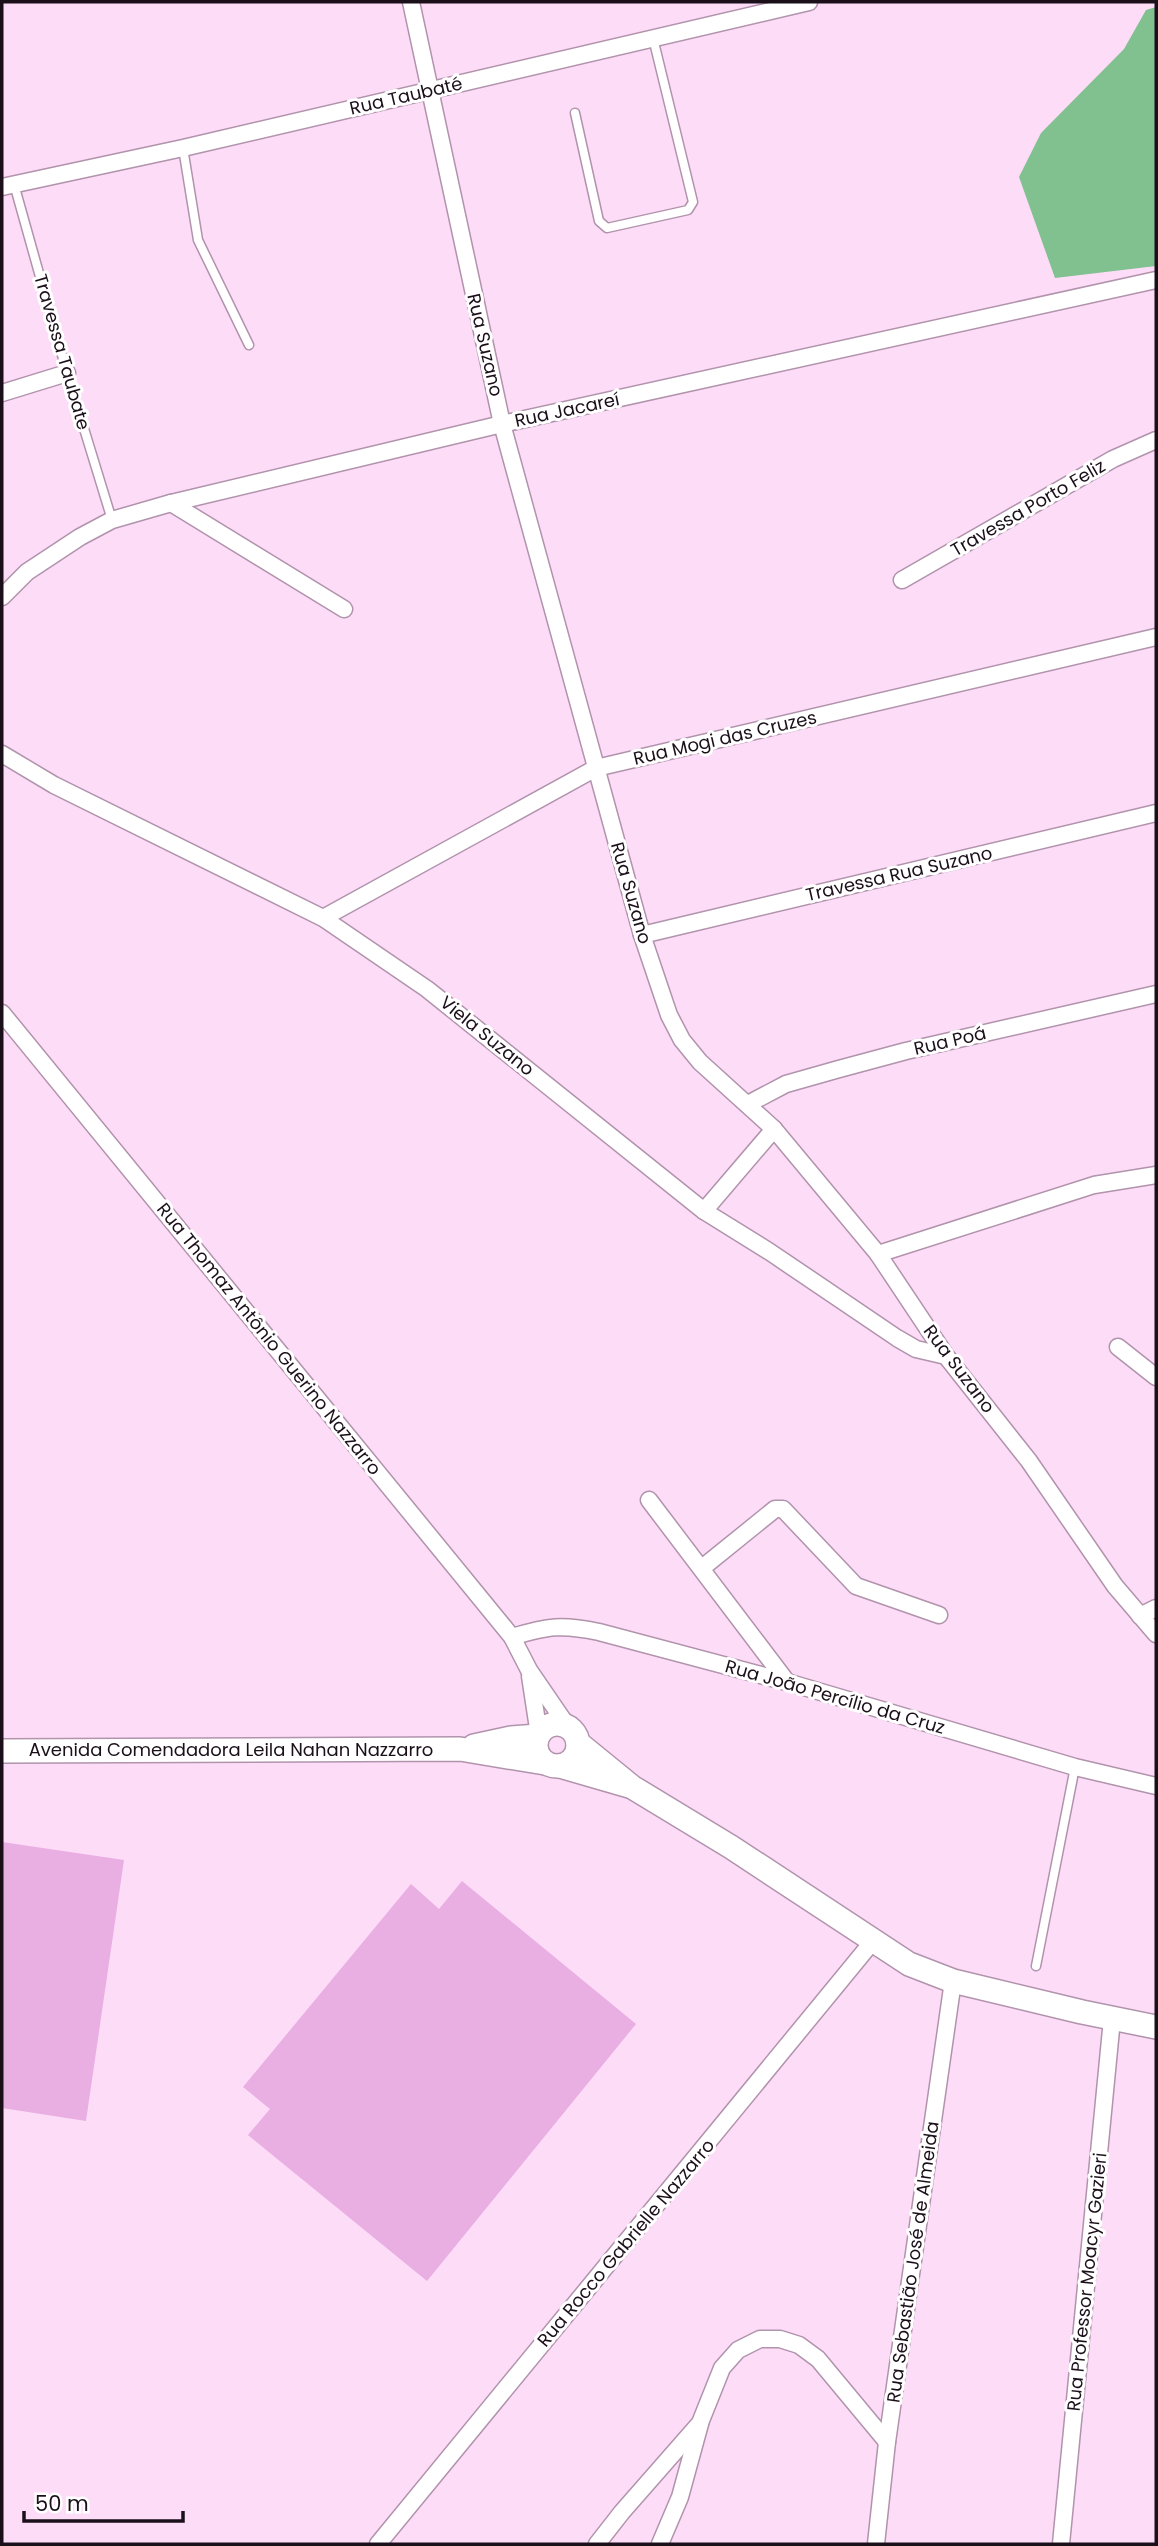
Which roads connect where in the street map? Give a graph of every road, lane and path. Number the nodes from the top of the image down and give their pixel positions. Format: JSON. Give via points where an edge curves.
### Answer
{"nodes":[{"id":1,"x":411,"y":2,"type":"edge"},
{"id":2,"x":809,"y":2,"type":"edge"},
{"id":3,"x":653,"y":38,"type":"junction"},
{"id":4,"x":428,"y":90,"type":"junction"},
{"id":5,"x":575,"y":113,"type":"dead end"},
{"id":6,"x":183,"y":148,"type":"junction"},
{"id":7,"x":8,"y":186,"type":"edge"},
{"id":8,"x":1156,"y":280,"type":"edge"},
{"id":9,"x":249,"y":345,"type":"dead end"},
{"id":10,"x":67,"y":373,"type":"junction"},
{"id":11,"x":2,"y":393,"type":"edge"},
{"id":12,"x":502,"y":424,"type":"junction"},
{"id":13,"x":1156,"y":440,"type":"edge"},
{"id":14,"x":171,"y":503,"type":"junction"},
{"id":15,"x":112,"y":520,"type":"junction"},
{"id":16,"x":902,"y":580,"type":"dead end"},
{"id":17,"x":2,"y":597,"type":"edge"},
{"id":18,"x":344,"y":609,"type":"dead end"},
{"id":19,"x":1156,"y":637,"type":"edge"},
{"id":20,"x":2,"y":754,"type":"edge"},
{"id":21,"x":596,"y":768,"type":"junction"},
{"id":22,"x":1156,"y":813,"type":"edge"},
{"id":23,"x":323,"y":918,"type":"junction"},
{"id":24,"x":642,"y":935,"type":"junction"},
{"id":25,"x":1156,"y":994,"type":"edge"},
{"id":26,"x":2,"y":1013,"type":"edge"},
{"id":27,"x":748,"y":1104,"type":"junction"},
{"id":28,"x":774,"y":1129,"type":"junction"},
{"id":29,"x":1156,"y":1175,"type":"edge"},
{"id":30,"x":704,"y":1210,"type":"junction"},
{"id":31,"x":878,"y":1254,"type":"junction"},
{"id":32,"x":1118,"y":1347,"type":"dead end"},
{"id":33,"x":946,"y":1356,"type":"junction"},
{"id":34,"x":1156,"y":1377,"type":"edge"},
{"id":35,"x":649,"y":1500,"type":"dead end"},
{"id":36,"x":702,"y":1568,"type":"junction"},
{"id":37,"x":1156,"y":1608,"type":"edge"},
{"id":38,"x":939,"y":1615,"type":"dead end"},
{"id":39,"x":1140,"y":1616,"type":"junction"},
{"id":40,"x":1156,"y":1634,"type":"edge"},
{"id":41,"x":512,"y":1637,"type":"junction"},
{"id":42,"x":529,"y":1670,"type":"junction"},
{"id":43,"x":787,"y":1682,"type":"junction"},
{"id":44,"x":573,"y":1735,"type":"junction"},
{"id":45,"x":538,"y":1736,"type":"junction"},
{"id":46,"x":460,"y":1749,"type":"junction"},
{"id":47,"x":2,"y":1751,"type":"edge"},
{"id":48,"x":552,"y":1765,"type":"junction"},
{"id":49,"x":1075,"y":1767,"type":"junction"},
{"id":50,"x":1156,"y":1786,"type":"edge"},
{"id":51,"x":632,"y":1787,"type":"junction"},
{"id":52,"x":873,"y":1941,"type":"junction"},
{"id":53,"x":1036,"y":1966,"type":"dead end"},
{"id":54,"x":953,"y":1981,"type":"junction"},
{"id":55,"x":1112,"y":2019,"type":"junction"},
{"id":56,"x":1156,"y":2027,"type":"edge"},
{"id":57,"x":700,"y":2423,"type":"junction"},
{"id":58,"x":887,"y":2442,"type":"junction"},
{"id":59,"x":378,"y":2544,"type":"edge"},
{"id":60,"x":597,"y":2544,"type":"edge"},
{"id":61,"x":660,"y":2544,"type":"edge"},
{"id":62,"x":876,"y":2544,"type":"edge"},
{"id":63,"x":1061,"y":2544,"type":"edge"}],
"edges":[{"from":1,"to":4,"type":"street","name":"Rua Suzano"},
{"from":2,"to":3,"type":"street","name":"Rua Taubaté"},
{"from":3,"to":4,"type":"street","name":"Rua Taubaté"},
{"from":3,"to":5,"type":"lane","via":[[692,202],[688,210],[607,228],[599,221]]},
{"from":4,"to":6,"type":"street","name":"Rua Taubaté"},
{"from":4,"to":12,"type":"street","name":"Rua Suzano"},
{"from":6,"to":7,"type":"street","name":"Rua Taubaté"},
{"from":6,"to":9,"type":"lane","via":[[198,240]]},
{"from":7,"to":10,"type":"lane","name":"Travessa Taubate"},
{"from":8,"to":12,"type":"street","name":"Rua Jacareí"},
{"from":10,"to":11,"type":"street"},
{"from":10,"to":15,"type":"lane","name":"Travessa Taubate"},
{"from":12,"to":14,"type":"street","name":"Rua Jacareí"},
{"from":12,"to":21,"type":"street","name":"Rua Suzano"},
{"from":13,"to":16,"type":"street","name":"Travessa Porto Feliz","via":[[1113,459]]},
{"from":14,"to":15,"type":"street","name":"Rua Jacareí"},
{"from":14,"to":18,"type":"street"},
{"from":15,"to":17,"type":"street","name":"Rua Jacareí","via":[[27,572]]},
{"from":19,"to":21,"type":"street","name":"Rua Mogi das Cruzes"},
{"from":20,"to":23,"type":"street","name":"Viela Suzano","via":[[77,797]]},
{"from":21,"to":23,"type":"street","name":"Rua Mogi das Cruzes"},
{"from":21,"to":24,"type":"street","name":"Rua Suzano"},
{"from":22,"to":24,"type":"street","name":"Travessa Rua Suzano"},
{"from":23,"to":30,"type":"street","name":"Viela Suzano","via":[[427,989]]},
{"from":24,"to":27,"type":"street","name":"Rua Suzano","via":[[682,1040]]},
{"from":25,"to":27,"type":"street","name":"Rua Poá","via":[[852,1066],[786,1084]]},
{"from":26,"to":41,"type":"street","name":"Rua Thomaz Antônio Guerino Nazzarro"},
{"from":27,"to":28,"type":"street","name":"Rua Suzano"},
{"from":28,"to":30,"type":"street"},
{"from":28,"to":31,"type":"street","name":"Rua Suzano"},
{"from":29,"to":31,"type":"street","via":[[1094,1185]]},
{"from":30,"to":33,"type":"street","name":"Viela Suzano","via":[[897,1338],[916,1349]]},
{"from":31,"to":33,"type":"street","name":"Rua Suzano"},
{"from":32,"to":34,"type":"street"},
{"from":33,"to":39,"type":"street","name":"Rua Suzano","via":[[1030,1461]]},
{"from":35,"to":36,"type":"street"},
{"from":36,"to":38,"type":"street","via":[[775,1509],[783,1509],[856,1586]]},
{"from":36,"to":43,"type":"street"},
{"from":37,"to":39,"type":"street"},
{"from":39,"to":40,"type":"street","name":"Rua Suzano"},
{"from":41,"to":42,"type":"street","name":"Rua Thomaz Antônio Guerino Nazzarro"},
{"from":41,"to":43,"type":"street","name":"Rua João Percílio da Cruz","via":[[548,1626],[572,1626]]},
{"from":42,"to":44,"type":"street","name":"Rua Thomaz Antônio Guerino Nazzarro"},
{"from":42,"to":45,"type":"street","name":"Rua Thomaz Antônio Guerino Nazzarro"},
{"from":43,"to":49,"type":"street","name":"Rua João Percílio da Cruz"},
{"from":44,"to":45,"type":"main road","via":[[555,1724]]},
{"from":44,"to":48,"type":"main road","via":[[576,1756],[566,1765]]},
{"from":44,"to":51,"type":"main road","name":"Avenida Comendadora Leila Nahan Nazzarro"},
{"from":45,"to":46,"type":"main road","name":"Avenida Comendadora Leila Nahan Nazzarro"},
{"from":45,"to":48,"type":"main road","via":[[538,1754]]},
{"from":46,"to":47,"type":"main road","name":"Avenida Comendadora Leila Nahan Nazzarro"},
{"from":46,"to":48,"type":"main road","name":"Avenida Comendadora Leila Nahan Nazzarro"},
{"from":48,"to":51,"type":"main road","name":"Avenida Comendadora Leila Nahan Nazzarro"},
{"from":49,"to":50,"type":"street","name":"Rua João Percílio da Cruz"},
{"from":49,"to":53,"type":"lane"},
{"from":51,"to":52,"type":"main road","name":"Avenida Comendadora Leila Nahan Nazzarro"},
{"from":52,"to":54,"type":"main road","name":"Avenida Comendadora Leila Nahan Nazzarro","via":[[909,1964]]},
{"from":52,"to":59,"type":"street","name":"Rua Rocco Gabrielle Nazzarro"},
{"from":54,"to":55,"type":"main road","name":"Avenida Comendadora Leila Nahan Nazzarro"},
{"from":54,"to":58,"type":"street","name":"Rua Sebastião José de Almeida"},
{"from":55,"to":56,"type":"main road","name":"Avenida Comendadora Leila Nahan Nazzarro"},
{"from":55,"to":63,"type":"street","name":"Rua Professor Moacyr Gazieri"},
{"from":57,"to":58,"type":"street","via":[[722,2368],[738,2350],[760,2339],[780,2339],[799,2345],[818,2359]]},
{"from":57,"to":60,"type":"street"},
{"from":57,"to":61,"type":"street","via":[[680,2497]]},
{"from":58,"to":62,"type":"street","name":"Rua Sebastião José de Almeida"}]}
